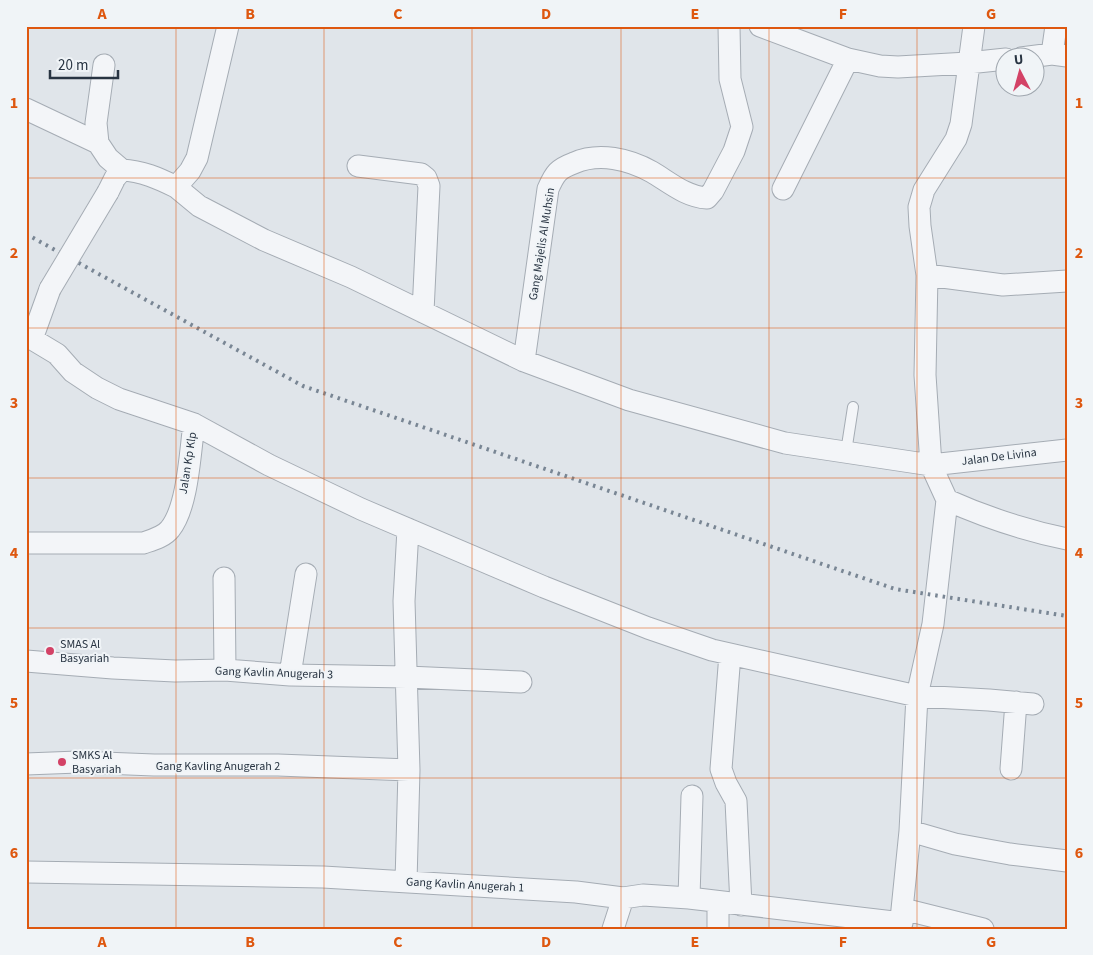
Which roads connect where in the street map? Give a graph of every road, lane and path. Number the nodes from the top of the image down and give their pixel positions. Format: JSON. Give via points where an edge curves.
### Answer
{"nodes":[{"id":1,"x":228,"y":26,"type":"edge"},
{"id":2,"x":729,"y":26,"type":"edge"},
{"id":3,"x":760,"y":26,"type":"edge"},
{"id":4,"x":974,"y":26,"type":"edge"},
{"id":5,"x":1056,"y":26,"type":"edge"},
{"id":6,"x":1059,"y":55,"type":"edge"},
{"id":7,"x":1046,"y":56,"type":"edge"},
{"id":8,"x":848,"y":58,"type":"junction"},
{"id":9,"x":996,"y":60,"type":"edge"},
{"id":10,"x":968,"y":63,"type":"junction"},
{"id":11,"x":104,"y":65,"type":"dead end"},
{"id":12,"x":26,"y":108,"type":"edge"},
{"id":13,"x":98,"y":143,"type":"junction"},
{"id":14,"x":358,"y":166,"type":"dead end"},
{"id":15,"x":122,"y":170,"type":"junction"},
{"id":16,"x":176,"y":187,"type":"junction"},
{"id":17,"x":783,"y":189,"type":"dead end"},
{"id":18,"x":927,"y":275,"type":"junction"},
{"id":19,"x":1067,"y":281,"type":"edge"},
{"id":20,"x":423,"y":312,"type":"junction"},
{"id":21,"x":28,"y":343,"type":"edge"},
{"id":22,"x":524,"y":361,"type":"junction"},
{"id":23,"x":853,"y":407,"type":"dead end"},
{"id":24,"x":194,"y":424,"type":"junction"},
{"id":25,"x":1067,"y":450,"type":"edge"},
{"id":26,"x":846,"y":452,"type":"junction"},
{"id":27,"x":931,"y":465,"type":"junction"},
{"id":28,"x":947,"y":500,"type":"junction"},
{"id":29,"x":408,"y":529,"type":"junction"},
{"id":30,"x":1067,"y":540,"type":"edge"},
{"id":31,"x":26,"y":543,"type":"edge"},
{"id":32,"x":306,"y":574,"type":"dead end"},
{"id":33,"x":224,"y":578,"type":"dead end"},
{"id":34,"x":730,"y":654,"type":"junction"},
{"id":35,"x":26,"y":661,"type":"edge"},
{"id":36,"x":225,"y":670,"type":"junction"},
{"id":37,"x":290,"y":675,"type":"junction"},
{"id":38,"x":407,"y":677,"type":"junction"},
{"id":39,"x":521,"y":682,"type":"dead end"},
{"id":40,"x":917,"y":696,"type":"junction"},
{"id":41,"x":26,"y":764,"type":"edge"},
{"id":42,"x":1011,"y":769,"type":"dead end"},
{"id":43,"x":409,"y":770,"type":"junction"},
{"id":44,"x":692,"y":796,"type":"dead end"},
{"id":45,"x":910,"y":831,"type":"junction"},
{"id":46,"x":1067,"y":861,"type":"edge"},
{"id":47,"x":26,"y":872,"type":"edge"},
{"id":48,"x":406,"y":882,"type":"junction"},
{"id":49,"x":623,"y":898,"type":"junction"},
{"id":50,"x":689,"y":898,"type":"junction"},
{"id":51,"x":718,"y":902,"type":"junction"},
{"id":52,"x":740,"y":904,"type":"junction"},
{"id":53,"x":902,"y":920,"type":"edge"},
{"id":54,"x":613,"y":929,"type":"edge"},
{"id":55,"x":718,"y":929,"type":"edge"},
{"id":56,"x":983,"y":929,"type":"edge"}],
"edges":[{"from":1,"to":16,"type":"street","via":[[197,158]]},
{"from":2,"to":22,"type":"street","name":"Gang Majelis Al Muhsin","via":[[730,79],[742,127],[734,151],[713,191],[707,198],[697,198],[650,171],[613,158],[582,159],[554,174],[548,188]]},
{"from":3,"to":8,"type":"street"},
{"from":4,"to":10,"type":"street"},
{"from":5,"to":6,"type":"street"},
{"from":6,"to":7,"type":"street"},
{"from":8,"to":10,"type":"street","via":[[898,67]]},
{"from":8,"to":17,"type":"street"},
{"from":9,"to":10,"type":"street"},
{"from":10,"to":18,"type":"street","via":[[961,124],[956,139],[924,190],[919,207]]},
{"from":11,"to":13,"type":"street","via":[[96,123]]},
{"from":12,"to":13,"type":"street"},
{"from":13,"to":15,"type":"street"},
{"from":14,"to":20,"type":"street","via":[[421,174],[426,178],[429,186]]},
{"from":15,"to":16,"type":"street","name":"Jalan De Livina","via":[[134,170]]},
{"from":15,"to":21,"type":"street","name":"Jalan Kp Klp","bridge":true,"via":[[50,290]]},
{"from":16,"to":20,"type":"street","name":"Jalan De Livina","via":[[199,206],[264,240]]},
{"from":18,"to":19,"type":"street","via":[[1003,285]]},
{"from":18,"to":27,"type":"street","via":[[924,375]]},
{"from":20,"to":22,"type":"street","name":"Jalan De Livina"},
{"from":21,"to":24,"type":"street","name":"Jalan Kp Klp","via":[[57,354],[73,372],[119,399]]},
{"from":22,"to":26,"type":"street","name":"Jalan De Livina","via":[[629,400],[785,443]]},
{"from":23,"to":26,"type":"lane"},
{"from":24,"to":29,"type":"street","via":[[269,465]]},
{"from":24,"to":31,"type":"street","name":"Jalan Kp Klp","via":[[185,492],[178,515],[164,534],[143,543]]},
{"from":25,"to":27,"type":"street","name":"Jalan De Livina"},
{"from":26,"to":27,"type":"street","name":"Jalan De Livina"},
{"from":27,"to":28,"type":"street"},
{"from":28,"to":30,"type":"street","via":[[989,519]]},
{"from":28,"to":40,"type":"street","via":[[936,606]]},
{"from":29,"to":34,"type":"street","via":[[640,625]]},
{"from":29,"to":38,"type":"street","via":[[404,601]]},
{"from":32,"to":37,"type":"street"},
{"from":33,"to":36,"type":"street"},
{"from":34,"to":40,"type":"street"},
{"from":34,"to":52,"type":"street","via":[[721,769],[736,801]]},
{"from":35,"to":36,"type":"street","name":"Gang Kavlin Anugerah 3","via":[[175,671]]},
{"from":36,"to":37,"type":"street","name":"Gang Kavlin Anugerah 3"},
{"from":37,"to":38,"type":"street","name":"Gang Kavlin Anugerah 3"},
{"from":38,"to":39,"type":"street","name":"Gang Kavlin Anugerah 3"},
{"from":38,"to":43,"type":"street"},
{"from":40,"to":42,"type":"street","via":[[1025,703]]},
{"from":40,"to":45,"type":"street"},
{"from":41,"to":43,"type":"street","name":"Gang Kavling Anugerah 2","via":[[78,762]]},
{"from":43,"to":48,"type":"street"},
{"from":44,"to":50,"type":"street"},
{"from":45,"to":46,"type":"street","via":[[955,844]]},
{"from":45,"to":53,"type":"street"},
{"from":47,"to":48,"type":"street","name":"Gang Kavlin Anugerah 1","via":[[323,877]]},
{"from":48,"to":49,"type":"street","name":"Gang Kavlin Anugerah 1","via":[[576,892]]},
{"from":49,"to":50,"type":"street","name":"Gang Kavlin Anugerah 1","via":[[643,895]]},
{"from":49,"to":54,"type":"street"},
{"from":50,"to":51,"type":"street","name":"Gang Kavlin Anugerah 1"},
{"from":51,"to":52,"type":"street","name":"Gang Kavlin Anugerah 1"},
{"from":51,"to":55,"type":"street"},
{"from":52,"to":53,"type":"street","name":"Gang Kavlin Anugerah 1"},
{"from":53,"to":56,"type":"street","name":"Gang Kavlin Anugerah 1"}]}
